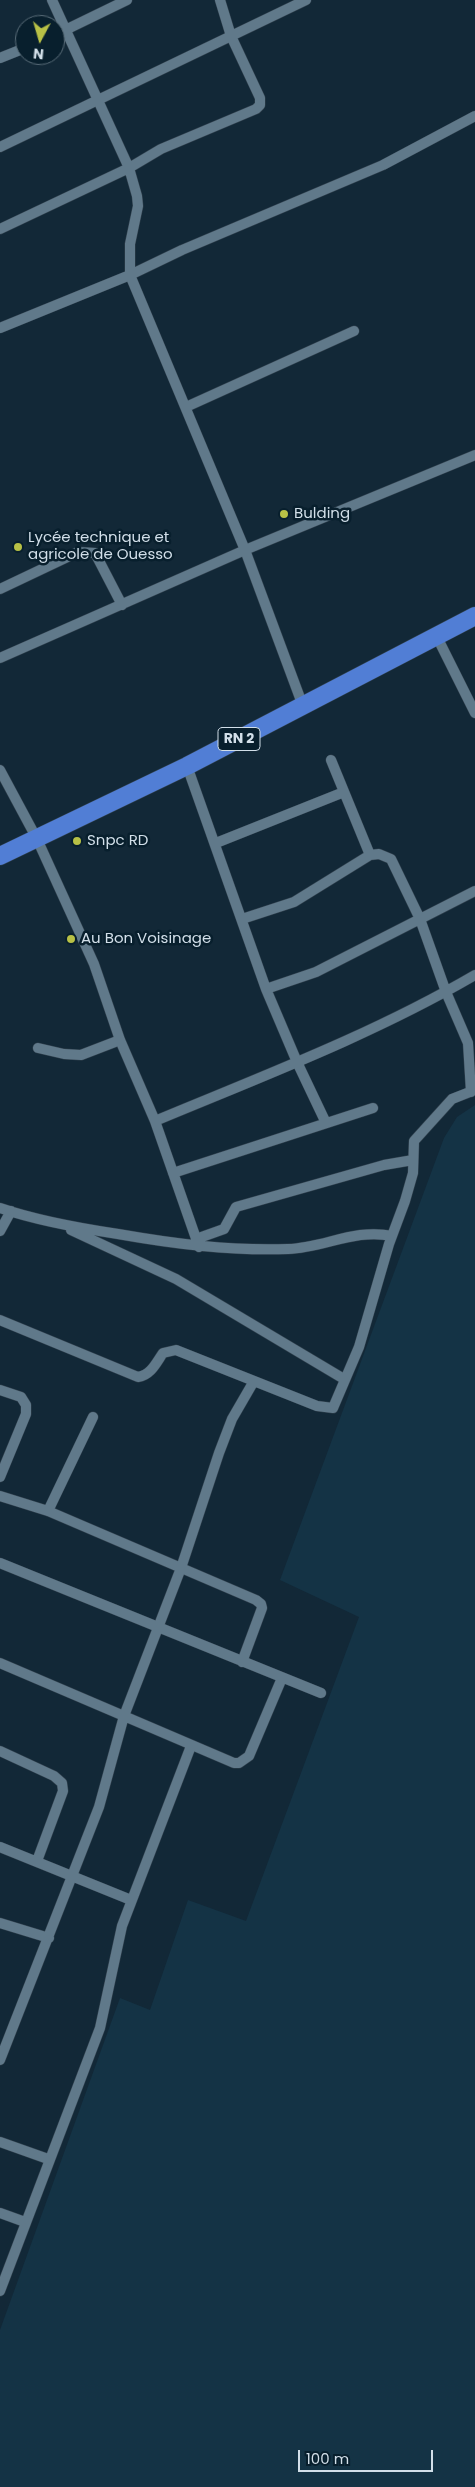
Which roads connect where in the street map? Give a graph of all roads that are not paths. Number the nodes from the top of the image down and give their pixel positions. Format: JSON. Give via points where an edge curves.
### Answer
{"nodes":[{"id":1,"x":52,"y":0,"type":"edge"},
{"id":2,"x":127,"y":0,"type":"edge"},
{"id":3,"x":220,"y":0,"type":"edge"},
{"id":4,"x":306,"y":0,"type":"edge"},
{"id":5,"x":58,"y":15,"type":"edge"},
{"id":6,"x":65,"y":30,"type":"joint"},
{"id":7,"x":231,"y":36,"type":"junction"},
{"id":8,"x":15,"y":52,"type":"edge"},
{"id":9,"x":0,"y":58,"type":"edge"},
{"id":10,"x":99,"y":100,"type":"junction"},
{"id":11,"x":475,"y":116,"type":"edge"},
{"id":12,"x":0,"y":147,"type":"edge"},
{"id":13,"x":129,"y":168,"type":"junction"},
{"id":14,"x":0,"y":229,"type":"edge"},
{"id":15,"x":130,"y":275,"type":"junction"},
{"id":16,"x":0,"y":328,"type":"edge"},
{"id":17,"x":354,"y":331,"type":"dead end"},
{"id":18,"x":186,"y":407,"type":"junction"},
{"id":19,"x":475,"y":455,"type":"edge"},
{"id":20,"x":245,"y":550,"type":"junction"},
{"id":21,"x":0,"y":589,"type":"edge"},
{"id":22,"x":122,"y":605,"type":"junction"},
{"id":23,"x":475,"y":616,"type":"edge"},
{"id":24,"x":436,"y":636,"type":"junction"},
{"id":25,"x":0,"y":658,"type":"edge"},
{"id":26,"x":304,"y":706,"type":"junction"},
{"id":27,"x":475,"y":713,"type":"edge"},
{"id":28,"x":330,"y":760,"type":"dead end"},
{"id":29,"x":187,"y":766,"type":"junction"},
{"id":30,"x":0,"y":770,"type":"edge"},
{"id":31,"x":344,"y":792,"type":"junction"},
{"id":32,"x":37,"y":838,"type":"junction"},
{"id":33,"x":216,"y":843,"type":"junction"},
{"id":34,"x":0,"y":856,"type":"edge"},
{"id":35,"x":370,"y":856,"type":"junction"},
{"id":36,"x":475,"y":890,"type":"edge"},
{"id":37,"x":242,"y":919,"type":"junction"},
{"id":38,"x":420,"y":919,"type":"junction"},
{"id":39,"x":475,"y":975,"type":"edge"},
{"id":40,"x":266,"y":989,"type":"junction"},
{"id":41,"x":446,"y":992,"type":"junction"},
{"id":42,"x":120,"y":1040,"type":"junction"},
{"id":43,"x":38,"y":1048,"type":"dead end"},
{"id":44,"x":297,"y":1062,"type":"junction"},
{"id":45,"x":473,"y":1091,"type":"edge"},
{"id":46,"x":373,"y":1108,"type":"dead end"},
{"id":47,"x":155,"y":1121,"type":"junction"},
{"id":48,"x":326,"y":1124,"type":"junction"},
{"id":49,"x":413,"y":1160,"type":"junction"},
{"id":50,"x":173,"y":1173,"type":"junction"},
{"id":51,"x":0,"y":1208,"type":"edge"},
{"id":52,"x":11,"y":1211,"type":"junction"},
{"id":53,"x":58,"y":1224,"type":"junction"},
{"id":54,"x":0,"y":1231,"type":"edge"},
{"id":55,"x":392,"y":1236,"type":"junction"},
{"id":56,"x":198,"y":1243,"type":"junction"},
{"id":57,"x":0,"y":1320,"type":"edge"},
{"id":58,"x":344,"y":1379,"type":"junction"},
{"id":59,"x":254,"y":1381,"type":"junction"},
{"id":60,"x":0,"y":1390,"type":"edge"},
{"id":61,"x":92,"y":1417,"type":"dead end"},
{"id":62,"x":0,"y":1477,"type":"edge"},
{"id":63,"x":0,"y":1496,"type":"edge"},
{"id":64,"x":48,"y":1511,"type":"junction"},
{"id":65,"x":0,"y":1563,"type":"edge"},
{"id":66,"x":181,"y":1568,"type":"junction"},
{"id":67,"x":158,"y":1627,"type":"junction"},
{"id":68,"x":242,"y":1662,"type":"junction"},
{"id":69,"x":0,"y":1663,"type":"edge"},
{"id":70,"x":282,"y":1678,"type":"junction"},
{"id":71,"x":321,"y":1693,"type":"dead end"},
{"id":72,"x":124,"y":1716,"type":"junction"},
{"id":73,"x":191,"y":1746,"type":"junction"},
{"id":74,"x":0,"y":1751,"type":"edge"},
{"id":75,"x":0,"y":1847,"type":"edge"},
{"id":76,"x":37,"y":1861,"type":"junction"},
{"id":77,"x":71,"y":1874,"type":"junction"},
{"id":78,"x":130,"y":1900,"type":"junction"},
{"id":79,"x":0,"y":1923,"type":"edge"},
{"id":80,"x":49,"y":1938,"type":"junction"},
{"id":81,"x":0,"y":2060,"type":"edge"},
{"id":82,"x":0,"y":2142,"type":"edge"},
{"id":83,"x":48,"y":2159,"type":"junction"},
{"id":84,"x":0,"y":2212,"type":"edge"},
{"id":85,"x":25,"y":2222,"type":"junction"},
{"id":86,"x":1,"y":2284,"type":"edge"}],
"edges":[{"from":1,"to":5,"type":"street"},
{"from":2,"to":6,"type":"street"},
{"from":3,"to":7,"type":"street"},
{"from":4,"to":7,"type":"street"},
{"from":6,"to":10,"type":"street"},
{"from":7,"to":10,"type":"street"},
{"from":7,"to":13,"type":"street","via":[[260,98],[260,105],[161,149]]},
{"from":8,"to":9,"type":"street"},
{"from":10,"to":12,"type":"street"},
{"from":10,"to":13,"type":"street"},
{"from":11,"to":15,"type":"street","via":[[383,165]]},
{"from":13,"to":14,"type":"street"},
{"from":13,"to":15,"type":"street","via":[[138,206],[130,244]]},
{"from":15,"to":16,"type":"street"},
{"from":15,"to":18,"type":"street"},
{"from":17,"to":18,"type":"street"},
{"from":18,"to":20,"type":"street"},
{"from":19,"to":20,"type":"street"},
{"from":20,"to":22,"type":"street"},
{"from":20,"to":26,"type":"street"},
{"from":21,"to":22,"type":"street","via":[[78,552],[88,551],[95,553]]},
{"from":22,"to":25,"type":"street"},
{"from":23,"to":24,"type":"highway","number":"RN 2"},
{"from":24,"to":26,"type":"highway","number":"RN 2"},
{"from":24,"to":27,"type":"street"},
{"from":26,"to":29,"type":"highway","number":"RN 2"},
{"from":28,"to":31,"type":"street"},
{"from":29,"to":32,"type":"highway","number":"RN 2"},
{"from":29,"to":33,"type":"street"},
{"from":30,"to":32,"type":"street"},
{"from":31,"to":33,"type":"street"},
{"from":31,"to":35,"type":"street"},
{"from":32,"to":34,"type":"highway","number":"RN 2"},
{"from":32,"to":42,"type":"street","via":[[94,964]]},
{"from":33,"to":37,"type":"street"},
{"from":35,"to":37,"type":"street","via":[[294,902]]},
{"from":35,"to":38,"type":"street","via":[[379,854],[391,859]]},
{"from":36,"to":38,"type":"street"},
{"from":37,"to":40,"type":"street"},
{"from":38,"to":40,"type":"street","via":[[307,976]]},
{"from":38,"to":41,"type":"street"},
{"from":39,"to":41,"type":"street"},
{"from":40,"to":44,"type":"street"},
{"from":41,"to":44,"type":"street"},
{"from":41,"to":45,"type":"street","via":[[468,1043]]},
{"from":42,"to":43,"type":"street","via":[[81,1055]]},
{"from":42,"to":47,"type":"street"},
{"from":44,"to":47,"type":"street"},
{"from":44,"to":48,"type":"street"},
{"from":45,"to":49,"type":"street","via":[[452,1099],[418,1134]]},
{"from":46,"to":48,"type":"street"},
{"from":47,"to":50,"type":"street"},
{"from":48,"to":50,"type":"street"},
{"from":49,"to":55,"type":"street","via":[[405,1200]]},
{"from":49,"to":56,"type":"street","via":[[384,1165],[236,1207],[224,1229]]},
{"from":50,"to":56,"type":"street"},
{"from":51,"to":52,"type":"street"},
{"from":52,"to":53,"type":"street"},
{"from":52,"to":54,"type":"street"},
{"from":53,"to":56,"type":"street"},
{"from":53,"to":58,"type":"street","via":[[176,1279]]},
{"from":55,"to":56,"type":"street","via":[[358,1234],[296,1249]]},
{"from":55,"to":58,"type":"street","via":[[359,1348]]},
{"from":57,"to":59,"type":"street","via":[[138,1376],[145,1376],[163,1353],[176,1350]]},
{"from":58,"to":59,"type":"street","via":[[335,1406],[329,1408]]},
{"from":59,"to":66,"type":"street","via":[[232,1419]]},
{"from":60,"to":62,"type":"street","via":[[21,1398],[26,1404],[26,1414]]},
{"from":61,"to":64,"type":"street"},
{"from":63,"to":64,"type":"street"},
{"from":64,"to":66,"type":"street"},
{"from":65,"to":67,"type":"street"},
{"from":66,"to":67,"type":"street"},
{"from":66,"to":68,"type":"street","via":[[262,1604]]},
{"from":67,"to":68,"type":"street"},
{"from":67,"to":72,"type":"street"},
{"from":68,"to":70,"type":"street"},
{"from":69,"to":72,"type":"street"},
{"from":70,"to":71,"type":"street"},
{"from":70,"to":73,"type":"street","via":[[258,1736],[244,1760],[234,1763]]},
{"from":72,"to":73,"type":"street"},
{"from":72,"to":77,"type":"street","via":[[99,1807]]},
{"from":73,"to":78,"type":"street"},
{"from":74,"to":76,"type":"street","via":[[54,1776],[62,1783],[63,1791]]},
{"from":75,"to":76,"type":"street"},
{"from":76,"to":77,"type":"street"},
{"from":77,"to":78,"type":"street"},
{"from":77,"to":80,"type":"street"},
{"from":78,"to":83,"type":"street","via":[[113,1960],[100,2028]]},
{"from":79,"to":80,"type":"street"},
{"from":80,"to":81,"type":"street"},
{"from":82,"to":83,"type":"street"},
{"from":83,"to":85,"type":"street"},
{"from":84,"to":85,"type":"street"},
{"from":85,"to":86,"type":"street"}]}
